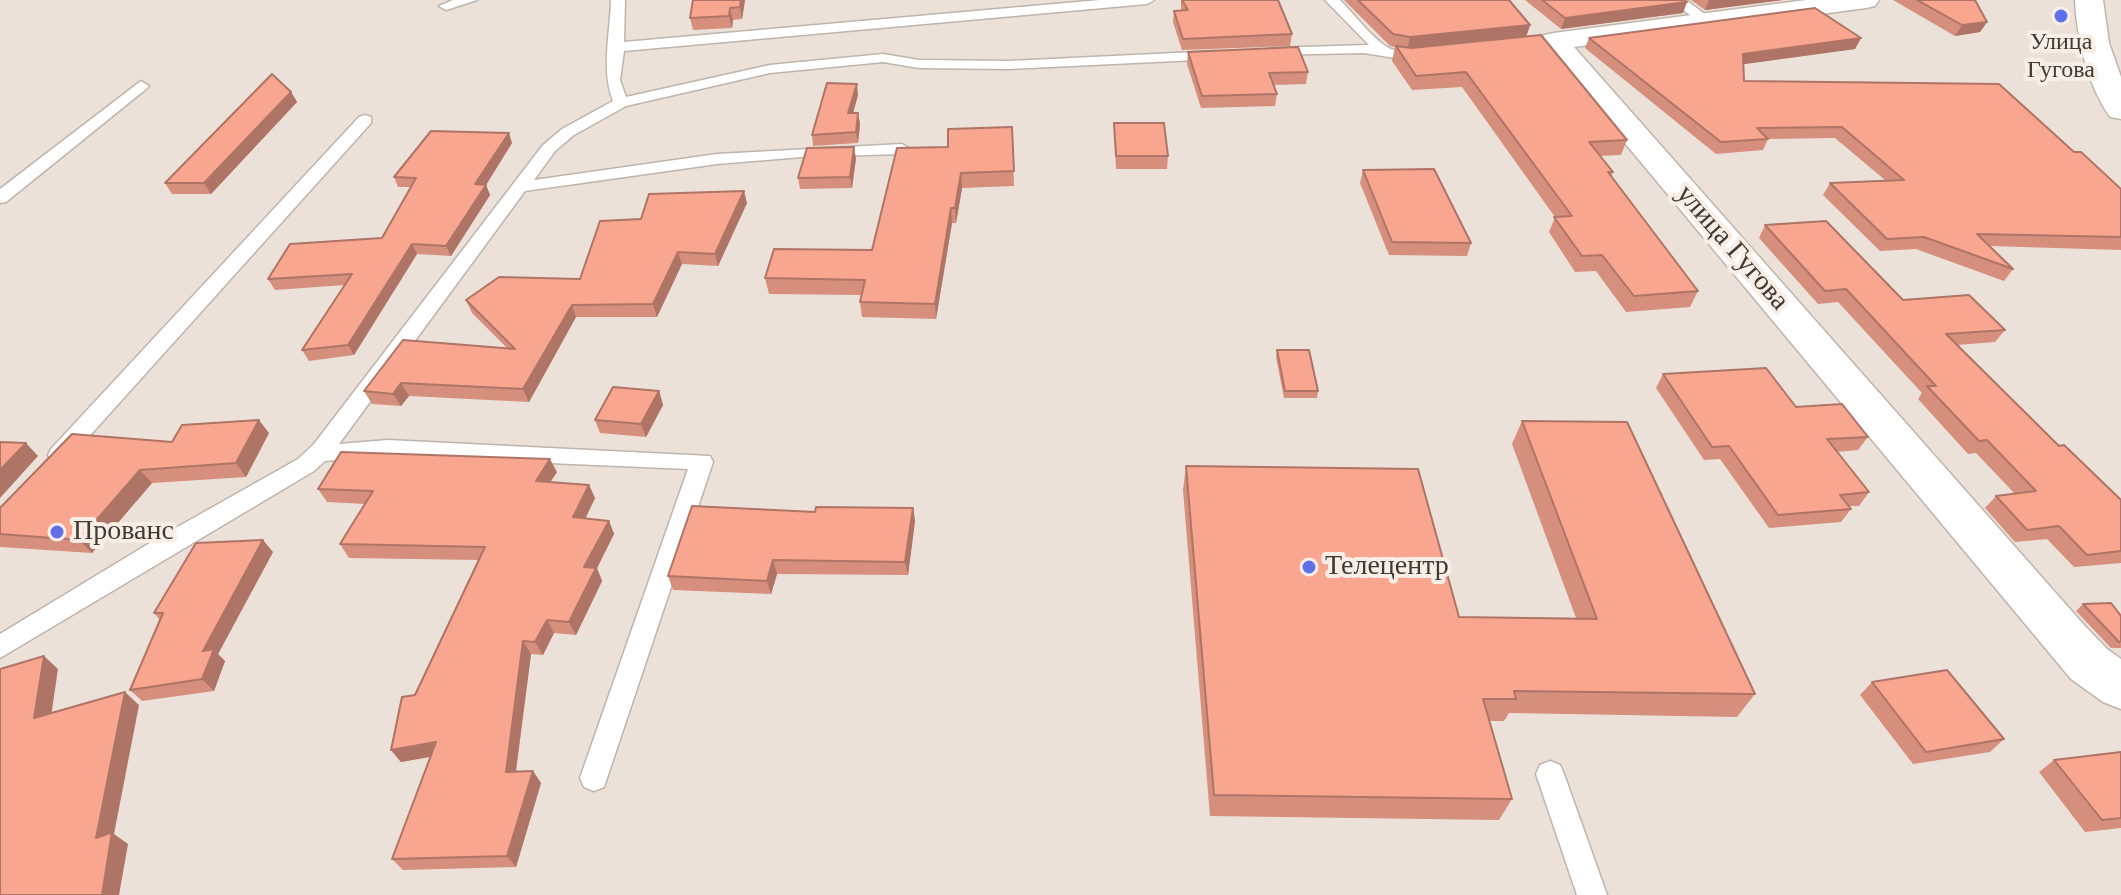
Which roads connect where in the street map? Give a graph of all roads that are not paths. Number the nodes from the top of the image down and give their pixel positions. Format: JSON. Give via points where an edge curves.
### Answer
{"nodes":[{"id":1,"x":470,"y":0,"type":"edge"},
{"id":2,"x":618,"y":0,"type":"edge"},
{"id":3,"x":1147,"y":0,"type":"edge"},
{"id":4,"x":1332,"y":0,"type":"edge"},
{"id":5,"x":1677,"y":0,"type":"edge"},
{"id":6,"x":1866,"y":0,"type":"edge"},
{"id":7,"x":2089,"y":0,"type":"edge"},
{"id":8,"x":446,"y":6,"type":"dead end"},
{"id":9,"x":1707,"y":21,"type":"junction"},
{"id":10,"x":617,"y":47,"type":"junction"},
{"id":11,"x":1384,"y":52,"type":"junction"},
{"id":12,"x":1437,"y":53,"type":"edge"},
{"id":13,"x":141,"y":86,"type":"dead end"},
{"id":14,"x":621,"y":103,"type":"junction"},
{"id":15,"x":2121,"y":110,"type":"edge"},
{"id":16,"x":365,"y":120,"type":"dead end"},
{"id":17,"x":902,"y":149,"type":"edge"},
{"id":18,"x":519,"y":187,"type":"junction"},
{"id":19,"x":0,"y":198,"type":"edge"},
{"id":20,"x":319,"y":453,"type":"junction"},
{"id":21,"x":42,"y":472,"type":"edge"},
{"id":22,"x":0,"y":647,"type":"edge"},
{"id":23,"x":2121,"y":687,"type":"edge"},
{"id":24,"x":1550,"y":774,"type":"dead end"},
{"id":25,"x":594,"y":778,"type":"dead end"},
{"id":26,"x":1592,"y":895,"type":"edge"}],
"edges":[{"from":1,"to":8,"type":"lane"},
{"from":2,"to":10,"type":"lane"},
{"from":3,"to":10,"type":"lane"},
{"from":4,"to":11,"type":"lane"},
{"from":5,"to":9,"type":"lane"},
{"from":6,"to":9,"type":"street","name":"улица Гугова"},
{"from":7,"to":15,"type":"main road","via":[[2098,61]]},
{"from":9,"to":23,"type":"street","name":"улица Гугова","via":[[1547,41],[2089,664]]},
{"from":10,"to":14,"type":"lane","via":[[612,80]]},
{"from":11,"to":12,"type":"lane"},
{"from":11,"to":14,"type":"lane","via":[[1009,65],[883,58],[770,69]]},
{"from":13,"to":19,"type":"lane"},
{"from":14,"to":18,"type":"lane","via":[[568,132]]},
{"from":16,"to":21,"type":"lane"},
{"from":17,"to":18,"type":"lane","via":[[717,159]]},
{"from":18,"to":20,"type":"lane"},
{"from":20,"to":22,"type":"lane"},
{"from":20,"to":25,"type":"lane","via":[[388,448],[702,462]]},
{"from":24,"to":26,"type":"lane"}]}
